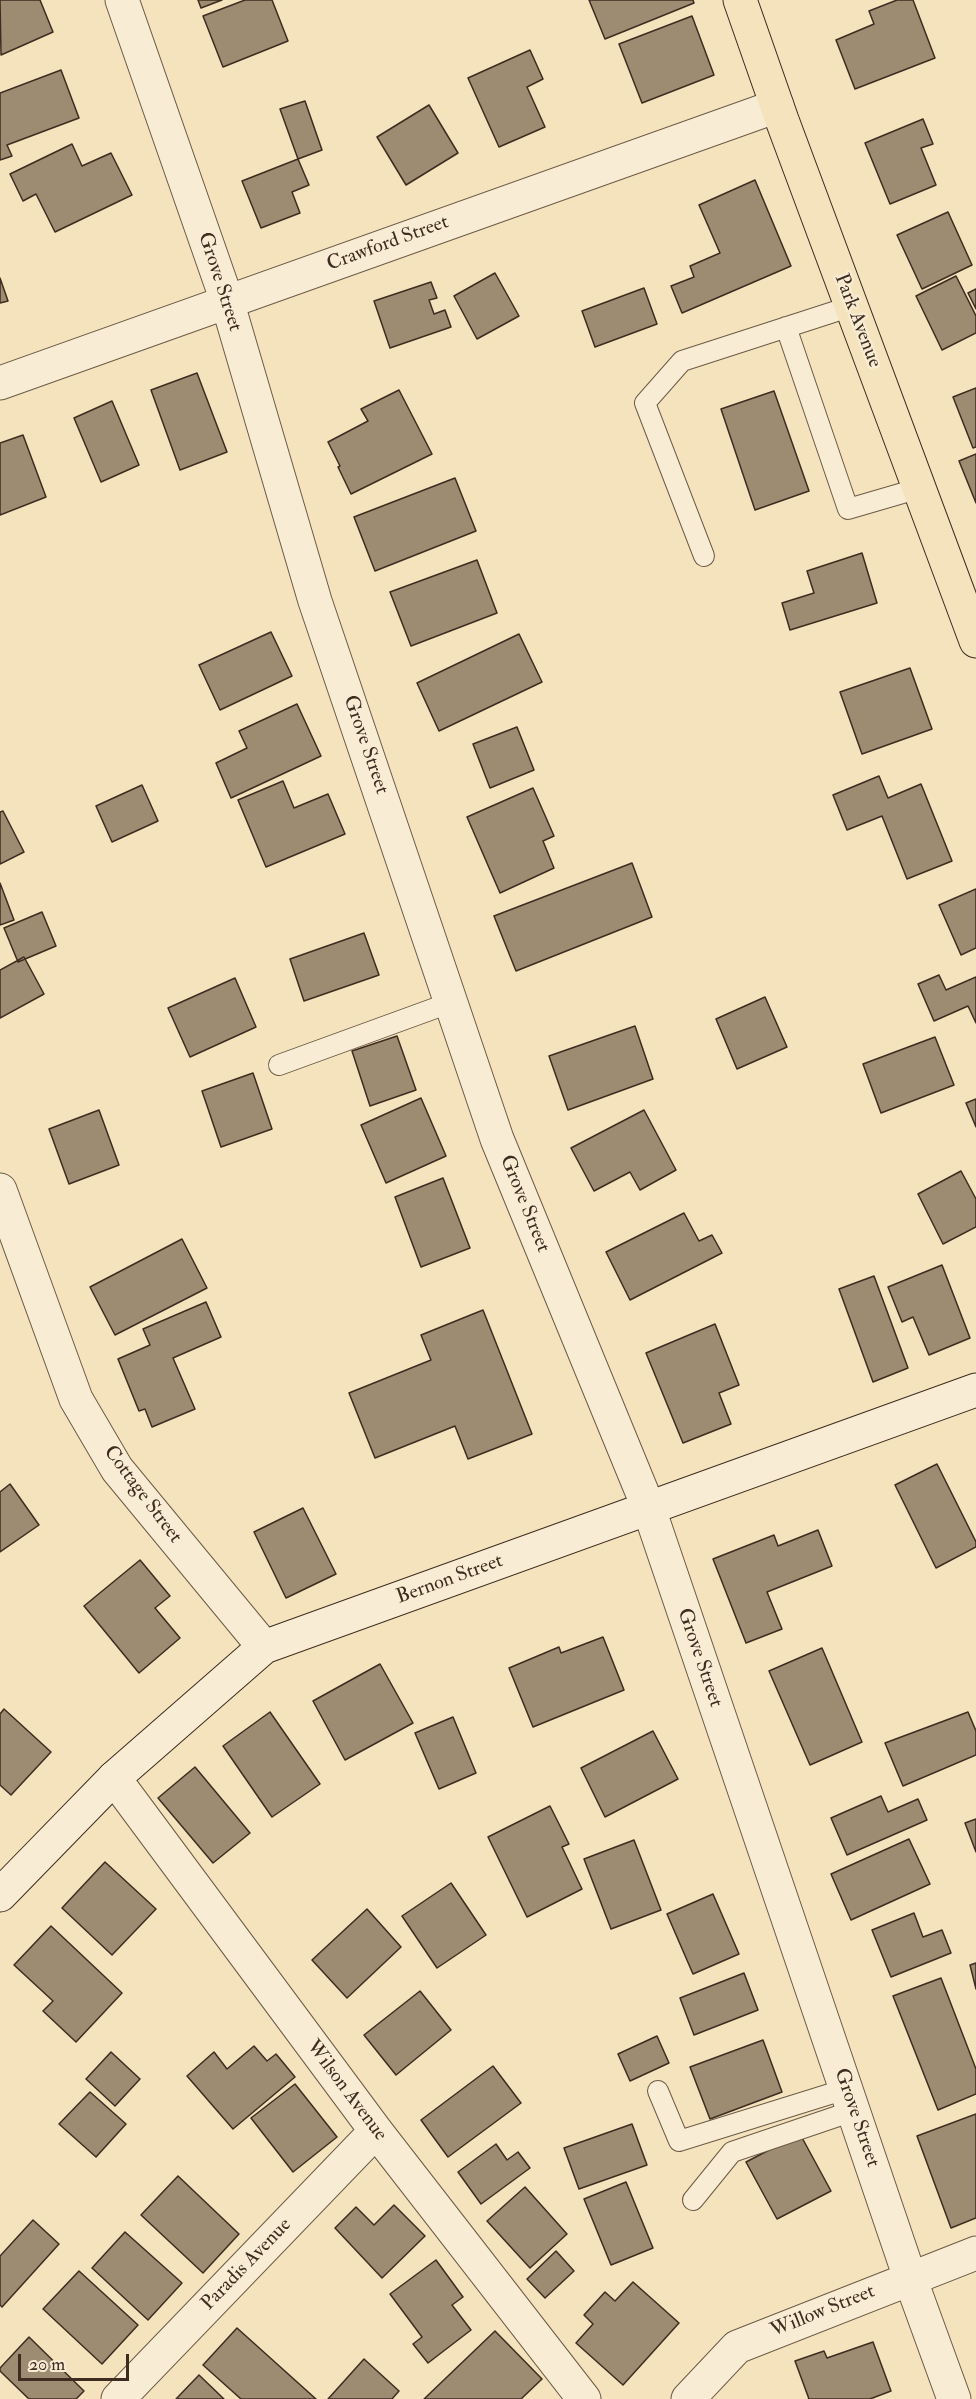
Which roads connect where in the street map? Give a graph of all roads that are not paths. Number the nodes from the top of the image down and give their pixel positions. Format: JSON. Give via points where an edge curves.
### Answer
{"nodes":[{"id":1,"x":122,"y":0,"type":"edge"},
{"id":2,"x":740,"y":0,"type":"edge"},
{"id":3,"x":777,"y":106,"type":"junction"},
{"id":4,"x":227,"y":302,"type":"junction"},
{"id":5,"x":852,"y":306,"type":"junction"},
{"id":6,"x":786,"y":327,"type":"junction"},
{"id":7,"x":0,"y":383,"type":"edge"},
{"id":8,"x":920,"y":488,"type":"junction"},
{"id":9,"x":704,"y":556,"type":"dead end"},
{"id":10,"x":974,"y":626,"type":"edge"},
{"id":11,"x":452,"y":1002,"type":"junction"},
{"id":12,"x":279,"y":1065,"type":"dead end"},
{"id":13,"x":0,"y":1190,"type":"edge"},
{"id":14,"x":976,"y":1390,"type":"edge"},
{"id":15,"x":649,"y":1509,"type":"junction"},
{"id":16,"x":264,"y":1647,"type":"junction"},
{"id":17,"x":114,"y":1778,"type":"junction"},
{"id":18,"x":0,"y":1895,"type":"edge"},
{"id":19,"x":658,"y":2091,"type":"dead end"},
{"id":20,"x":849,"y":2100,"type":"junction"},
{"id":21,"x":376,"y":2131,"type":"junction"},
{"id":22,"x":693,"y":2200,"type":"dead end"},
{"id":23,"x":976,"y":2253,"type":"edge"},
{"id":24,"x":910,"y":2278,"type":"junction"},
{"id":25,"x":118,"y":2399,"type":"edge"},
{"id":26,"x":584,"y":2399,"type":"edge"},
{"id":27,"x":688,"y":2399,"type":"edge"},
{"id":28,"x":954,"y":2399,"type":"edge"}],
"edges":[{"from":1,"to":4,"type":"street","name":"Grove Street"},
{"from":2,"to":3,"type":"main road","name":"Park Avenue"},
{"from":3,"to":4,"type":"street","name":"Crawford Street"},
{"from":3,"to":5,"type":"main road","name":"Park Avenue"},
{"from":4,"to":7,"type":"street","name":"Crawford Street"},
{"from":4,"to":11,"type":"street","name":"Grove Street","via":[[315,601]]},
{"from":5,"to":6,"type":"lane"},
{"from":5,"to":8,"type":"main road","name":"Park Avenue"},
{"from":6,"to":8,"type":"lane","via":[[848,510]]},
{"from":6,"to":9,"type":"lane","via":[[682,361],[645,403]]},
{"from":8,"to":10,"type":"main road","name":"Park Avenue"},
{"from":11,"to":12,"type":"lane"},
{"from":11,"to":15,"type":"street","name":"Grove Street","via":[[497,1139]]},
{"from":13,"to":16,"type":"street","name":"Cottage Street","via":[[75,1399],[117,1469]]},
{"from":14,"to":15,"type":"street","name":"Bernon Street"},
{"from":15,"to":16,"type":"street","name":"Bernon Street"},
{"from":15,"to":20,"type":"street","name":"Grove Street"},
{"from":16,"to":17,"type":"street","name":"Bernon Street"},
{"from":17,"to":18,"type":"street","name":"Bernon Street"},
{"from":17,"to":21,"type":"street","name":"Wilson Avenue"},
{"from":19,"to":20,"type":"lane","via":[[680,2141]]},
{"from":20,"to":22,"type":"lane","via":[[732,2152]]},
{"from":20,"to":24,"type":"street","name":"Grove Street"},
{"from":21,"to":25,"type":"street","name":"Paradis Avenue"},
{"from":21,"to":26,"type":"street","name":"Wilson Avenue"},
{"from":23,"to":24,"type":"street","name":"Willow Street"},
{"from":24,"to":27,"type":"street","name":"Willow Street","via":[[737,2347]]},
{"from":24,"to":28,"type":"street","name":"Grove Street"}]}
